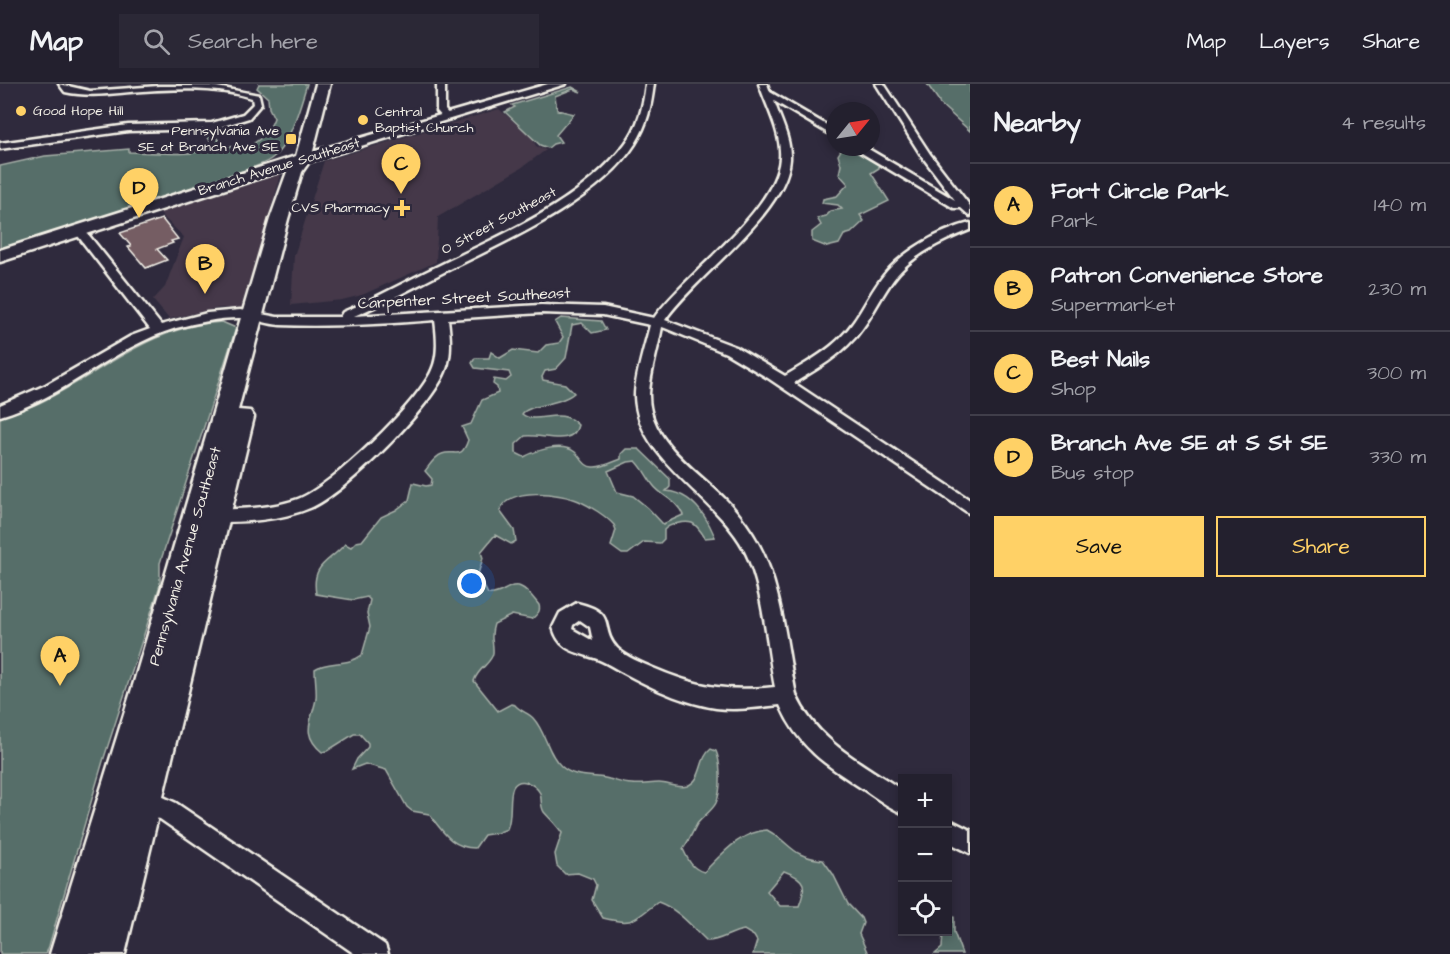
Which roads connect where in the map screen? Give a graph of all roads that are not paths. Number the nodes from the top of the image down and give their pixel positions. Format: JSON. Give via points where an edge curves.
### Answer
{"nodes":[{"id":1,"x":63,"y":84,"type":"edge"},
{"id":2,"x":323,"y":84,"type":"edge"},
{"id":3,"x":441,"y":84,"type":"edge"},
{"id":4,"x":650,"y":84,"type":"edge"},
{"id":5,"x":880,"y":84,"type":"edge"},
{"id":6,"x":554,"y":85,"type":"edge"},
{"id":7,"x":765,"y":89,"type":"edge"},
{"id":8,"x":447,"y":117,"type":"junction"},
{"id":9,"x":826,"y":128,"type":"edge"},
{"id":10,"x":0,"y":146,"type":"edge"},
{"id":11,"x":873,"y":156,"type":"edge"},
{"id":12,"x":303,"y":159,"type":"junction"},
{"id":13,"x":916,"y":181,"type":"junction"},
{"id":14,"x":946,"y":183,"type":"junction"},
{"id":15,"x":969,"y":212,"type":"edge"},
{"id":16,"x":970,"y":226,"type":"edge"},
{"id":17,"x":79,"y":230,"type":"junction"},
{"id":18,"x":0,"y":256,"type":"edge"},
{"id":19,"x":441,"y":316,"type":"junction"},
{"id":20,"x":259,"y":317,"type":"junction"},
{"id":21,"x":345,"y":320,"type":"junction"},
{"id":22,"x":657,"y":322,"type":"junction"},
{"id":23,"x":158,"y":330,"type":"junction"},
{"id":24,"x":784,"y":383,"type":"junction"},
{"id":25,"x":0,"y":411,"type":"edge"},
{"id":26,"x":970,"y":508,"type":"edge"},
{"id":27,"x":206,"y":516,"type":"junction"},
{"id":28,"x":610,"y":654,"type":"dead end"},
{"id":29,"x":786,"y":695,"type":"junction"},
{"id":30,"x":898,"y":799,"type":"edge"},
{"id":31,"x":129,"y":805,"type":"junction"},
{"id":32,"x":952,"y":832,"type":"edge"},
{"id":33,"x":970,"y":842,"type":"edge"},
{"id":34,"x":70,"y":954,"type":"edge"},
{"id":35,"x":105,"y":954,"type":"edge"},
{"id":36,"x":375,"y":954,"type":"edge"}],
"edges":[{"from":1,"to":10,"type":"street","via":[[68,90],[93,94],[147,88],[233,88],[256,97],[258,104],[246,116],[213,126],[128,128]]},
{"from":2,"to":12,"type":"highway","name":"Pennsylvania Avenue Southeast"},
{"from":3,"to":8,"type":"street","via":[[441,111]]},
{"from":4,"to":21,"type":"street","name":"O Street Southeast","via":[[646,113],[632,140],[585,188],[527,226],[347,315]]},
{"from":5,"to":14,"type":"street"},
{"from":6,"to":8,"type":"main road","name":"Branch Avenue Southeast"},
{"from":7,"to":9,"type":"street"},
{"from":7,"to":22,"type":"street","via":[[784,147],[779,183],[761,210]]},
{"from":8,"to":12,"type":"main road","name":"Branch Avenue Southeast"},
{"from":11,"to":13,"type":"street"},
{"from":12,"to":17,"type":"highway","name":"Branch Avenue Southeast"},
{"from":12,"to":20,"type":"highway","name":"Pennsylvania Avenue Southeast","via":[[308,168],[304,190],[279,287]]},
{"from":13,"to":14,"type":"street"},
{"from":13,"to":15,"type":"street"},
{"from":14,"to":15,"type":"street"},
{"from":16,"to":24,"type":"street","via":[[937,239],[901,264],[888,278],[866,317],[844,342]]},
{"from":17,"to":18,"type":"highway","name":"Branch Avenue Southeast"},
{"from":17,"to":23,"type":"street"},
{"from":19,"to":21,"type":"street","name":"Carpenter Street Southeast"},
{"from":19,"to":22,"type":"street","name":"Carpenter Street Southeast","via":[[568,309]]},
{"from":19,"to":27,"type":"street","via":[[441,362],[431,386],[337,483],[314,499],[286,509]]},
{"from":20,"to":21,"type":"street","name":"Carpenter Street Southeast"},
{"from":20,"to":23,"type":"street","name":"Carpenter Street Southeast","via":[[207,317]]},
{"from":20,"to":27,"type":"highway","name":"Pennsylvania Avenue Southeast"},
{"from":22,"to":24,"type":"street","name":"Carpenter Street Southeast","via":[[731,350]]},
{"from":22,"to":29,"type":"street","via":[[642,394],[645,421],[663,449],[729,514],[753,549],[764,577]]},
{"from":23,"to":25,"type":"street","name":"Carpenter Street Southeast"},
{"from":24,"to":26,"type":"street","name":"Carpenter Street Southeast"},
{"from":27,"to":31,"type":"highway","name":"Pennsylvania Avenue Southeast"},
{"from":28,"to":29,"type":"street","via":[[666,683],[709,699],[732,701]]},
{"from":29,"to":30,"type":"street","via":[[799,722],[821,748]]},
{"from":31,"to":34,"type":"highway","name":"Pennsylvania Avenue Southeast"},
{"from":31,"to":35,"type":"highway","name":"Pennsylvania Avenue Southeast"},
{"from":31,"to":36,"type":"street","via":[[159,806],[168,811]]},
{"from":32,"to":33,"type":"street"}]}
